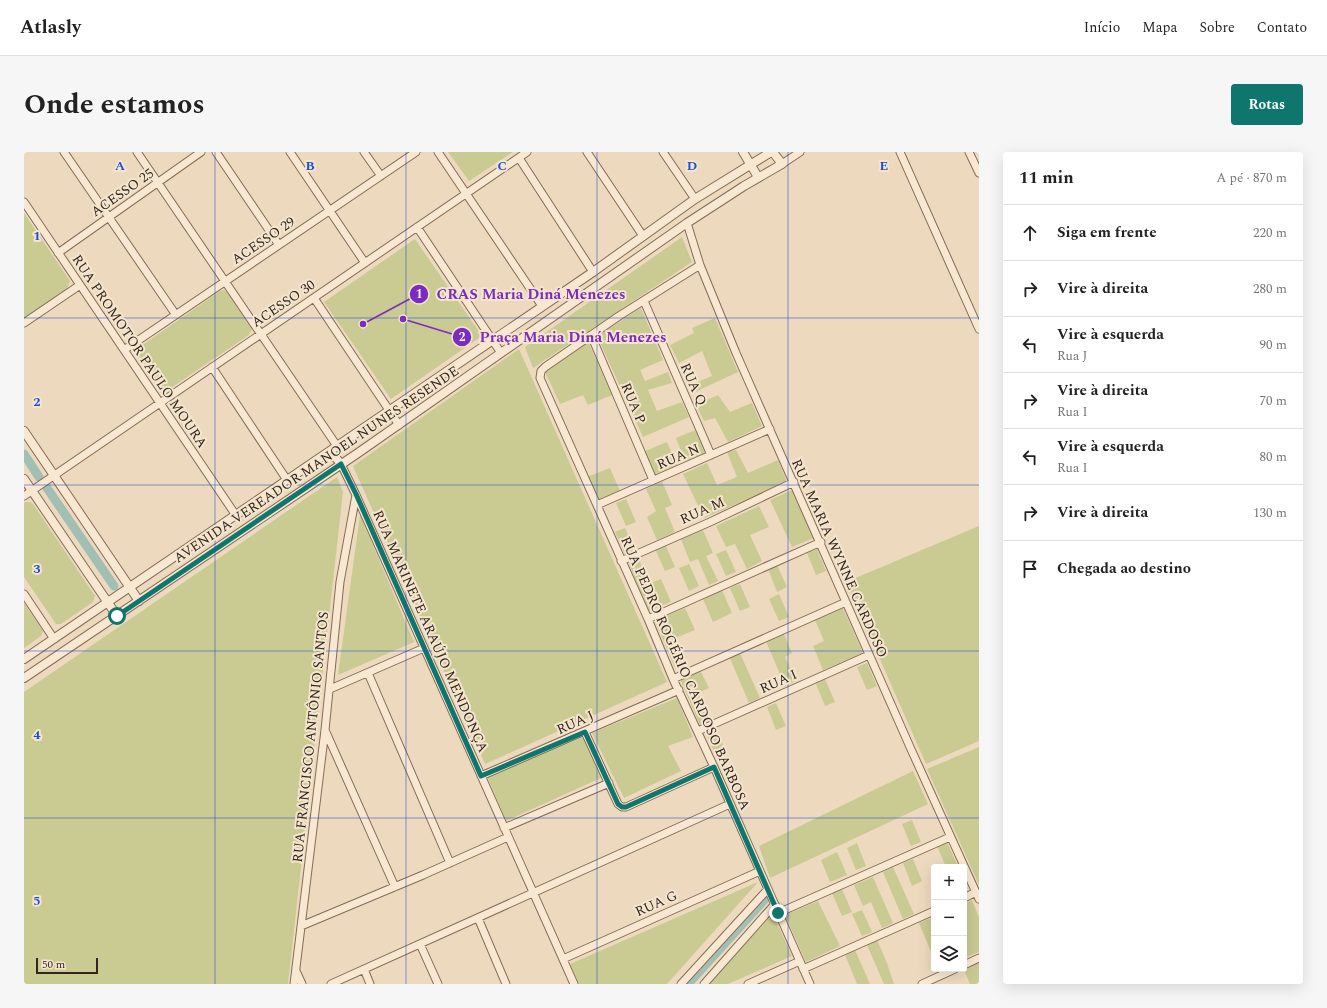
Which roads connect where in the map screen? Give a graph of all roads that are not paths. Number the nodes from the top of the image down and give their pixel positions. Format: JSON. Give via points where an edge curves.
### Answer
{"nodes":[{"id":1,"x":64,"y":152,"type":"edge"},
{"id":2,"x":137,"y":152,"type":"edge"},
{"id":3,"x":201,"y":152,"type":"edge"},
{"id":4,"x":216,"y":152,"type":"edge"},
{"id":5,"x":290,"y":152,"type":"edge"},
{"id":6,"x":364,"y":152,"type":"edge"},
{"id":7,"x":416,"y":152,"type":"edge"},
{"id":8,"x":438,"y":152,"type":"edge"},
{"id":9,"x":527,"y":152,"type":"edge"},
{"id":10,"x":586,"y":152,"type":"edge"},
{"id":11,"x":663,"y":152,"type":"edge"},
{"id":12,"x":761,"y":152,"type":"edge"},
{"id":13,"x":772,"y":152,"type":"edge"},
{"id":14,"x":800,"y":152,"type":"edge"},
{"id":15,"x":900,"y":152,"type":"edge"},
{"id":16,"x":969,"y":152,"type":"edge"},
{"id":17,"x":518,"y":158,"type":"junction"},
{"id":18,"x":746,"y":158,"type":"edge"},
{"id":19,"x":782,"y":164,"type":"junction"},
{"id":20,"x":737,"y":173,"type":"junction"},
{"id":21,"x":979,"y":173,"type":"edge"},
{"id":22,"x":381,"y":176,"type":"junction"},
{"id":23,"x":758,"y":178,"type":"junction"},
{"id":24,"x":158,"y":182,"type":"junction"},
{"id":25,"x":744,"y":186,"type":"junction"},
{"id":26,"x":466,"y":194,"type":"junction"},
{"id":27,"x":695,"y":200,"type":"junction"},
{"id":28,"x":24,"y":202,"type":"edge"},
{"id":29,"x":330,"y":211,"type":"junction"},
{"id":30,"x":109,"y":217,"type":"junction"},
{"id":31,"x":687,"y":223,"type":"junction"},
{"id":32,"x":417,"y":227,"type":"junction"},
{"id":33,"x":643,"y":236,"type":"junction"},
{"id":34,"x":279,"y":245,"type":"junction"},
{"id":35,"x":58,"y":253,"type":"junction"},
{"id":36,"x":365,"y":263,"type":"junction"},
{"id":37,"x":700,"y":265,"type":"junction"},
{"id":38,"x":593,"y":272,"type":"junction"},
{"id":39,"x":225,"y":282,"type":"junction"},
{"id":40,"x":80,"y":285,"type":"junction"},
{"id":41,"x":314,"y":298,"type":"junction"},
{"id":42,"x":644,"y":301,"type":"junction"},
{"id":43,"x":542,"y":306,"type":"junction"},
{"id":44,"x":176,"y":315,"type":"junction"},
{"id":45,"x":24,"y":323,"type":"edge"},
{"id":46,"x":979,"y":329,"type":"edge"},
{"id":47,"x":261,"y":334,"type":"junction"},
{"id":48,"x":591,"y":335,"type":"junction"},
{"id":49,"x":493,"y":340,"type":"junction"},
{"id":50,"x":124,"y":350,"type":"junction"},
{"id":51,"x":501,"y":353,"type":"junction"},
{"id":52,"x":212,"y":367,"type":"junction"},
{"id":53,"x":160,"y":403,"type":"junction"},
{"id":54,"x":389,"y":411,"type":"junction"},
{"id":55,"x":398,"y":424,"type":"junction"},
{"id":56,"x":770,"y":429,"type":"junction"},
{"id":57,"x":24,"y":431,"type":"edge"},
{"id":58,"x":337,"y":446,"type":"junction"},
{"id":59,"x":330,"y":451,"type":"junction"},
{"id":60,"x":711,"y":455,"type":"junction"},
{"id":61,"x":341,"y":464,"type":"junction"},
{"id":62,"x":53,"y":475,"type":"junction"},
{"id":63,"x":24,"y":479,"type":"edge"},
{"id":64,"x":286,"y":480,"type":"junction"},
{"id":65,"x":653,"y":480,"type":"junction"},
{"id":66,"x":794,"y":482,"type":"junction"},
{"id":67,"x":32,"y":490,"type":"junction"},
{"id":68,"x":356,"y":494,"type":"junction"},
{"id":69,"x":24,"y":496,"type":"edge"},
{"id":70,"x":597,"y":505,"type":"junction"},
{"id":71,"x":235,"y":514,"type":"junction"},
{"id":72,"x":820,"y":542,"type":"junction"},
{"id":73,"x":621,"y":561,"type":"junction"},
{"id":74,"x":129,"y":587,"type":"junction"},
{"id":75,"x":24,"y":594,"type":"edge"},
{"id":76,"x":139,"y":601,"type":"junction"},
{"id":77,"x":107,"y":602,"type":"junction"},
{"id":78,"x":846,"y":602,"type":"junction"},
{"id":79,"x":117,"y":616,"type":"junction"},
{"id":80,"x":648,"y":619,"type":"junction"},
{"id":81,"x":54,"y":639,"type":"junction"},
{"id":82,"x":424,"y":648,"type":"junction"},
{"id":83,"x":869,"y":654,"type":"junction"},
{"id":84,"x":24,"y":658,"type":"edge"},
{"id":85,"x":368,"y":673,"type":"junction"},
{"id":86,"x":24,"y":678,"type":"edge"},
{"id":87,"x":674,"y":679,"type":"junction"},
{"id":88,"x":330,"y":689,"type":"junction"},
{"id":89,"x":679,"y":690,"type":"junction"},
{"id":90,"x":325,"y":730,"type":"junction"},
{"id":91,"x":698,"y":731,"type":"junction"},
{"id":92,"x":585,"y":732,"type":"junction"},
{"id":93,"x":714,"y":767,"type":"junction"},
{"id":94,"x":481,"y":776,"type":"junction"},
{"id":95,"x":609,"y":784,"type":"junction"},
{"id":96,"x":730,"y":804,"type":"junction"},
{"id":97,"x":504,"y":828,"type":"junction"},
{"id":98,"x":508,"y":836,"type":"junction"},
{"id":99,"x":950,"y":837,"type":"junction"},
{"id":100,"x":450,"y":863,"type":"junction"},
{"id":101,"x":760,"y":871,"type":"junction"},
{"id":102,"x":395,"y":887,"type":"junction"},
{"id":103,"x":768,"y":889,"type":"junction"},
{"id":104,"x":533,"y":893,"type":"junction"},
{"id":105,"x":978,"y":895,"type":"edge"},
{"id":106,"x":967,"y":897,"type":"edge"},
{"id":107,"x":775,"y":904,"type":"junction"},
{"id":108,"x":931,"y":912,"type":"edge"},
{"id":109,"x":778,"y":913,"type":"junction"},
{"id":110,"x":478,"y":918,"type":"junction"},
{"id":111,"x":301,"y":926,"type":"junction"},
{"id":112,"x":420,"y":944,"type":"junction"},
{"id":113,"x":979,"y":958,"type":"edge"},
{"id":114,"x":563,"y":960,"type":"junction"},
{"id":115,"x":800,"y":961,"type":"junction"},
{"id":116,"x":967,"y":964,"type":"edge"},
{"id":117,"x":364,"y":969,"type":"junction"},
{"id":118,"x":803,"y":969,"type":"junction"},
{"id":119,"x":296,"y":971,"type":"junction"},
{"id":120,"x":948,"y":972,"type":"edge"},
{"id":121,"x":294,"y":984,"type":"edge"},
{"id":122,"x":302,"y":984,"type":"edge"},
{"id":123,"x":331,"y":984,"type":"edge"},
{"id":124,"x":370,"y":984,"type":"edge"},
{"id":125,"x":438,"y":984,"type":"edge"},
{"id":126,"x":506,"y":984,"type":"edge"},
{"id":127,"x":574,"y":984,"type":"edge"},
{"id":128,"x":681,"y":984,"type":"edge"},
{"id":129,"x":704,"y":984,"type":"edge"},
{"id":130,"x":748,"y":984,"type":"edge"},
{"id":131,"x":810,"y":984,"type":"edge"},
{"id":132,"x":922,"y":984,"type":"edge"}],
"edges":[{"from":1,"to":30,"type":"street"},
{"from":2,"to":24,"type":"street"},
{"from":3,"to":24,"type":"street","name":"ACESSO 25"},
{"from":4,"to":34,"type":"street"},
{"from":5,"to":29,"type":"street"},
{"from":6,"to":22,"type":"street"},
{"from":7,"to":22,"type":"street","name":"ACESSO 29"},
{"from":8,"to":26,"type":"street"},
{"from":9,"to":17,"type":"street","name":"ACESSO 30"},
{"from":10,"to":33,"type":"street"},
{"from":11,"to":27,"type":"street"},
{"from":12,"to":18,"type":"street","via":[[754,157]]},
{"from":13,"to":18,"type":"street","name":"AVENIDA VEREADOR MANOEL NUNES RESENDE"},
{"from":13,"to":19,"type":"street"},
{"from":14,"to":19,"type":"street"},
{"from":15,"to":46,"type":"street"},
{"from":16,"to":21,"type":"street"},
{"from":17,"to":26,"type":"street","name":"ACESSO 30"},
{"from":17,"to":38,"type":"street"},
{"from":18,"to":20,"type":"street","name":"AVENIDA VEREADOR MANOEL NUNES RESENDE"},
{"from":18,"to":23,"type":"street"},
{"from":19,"to":23,"type":"street","name":"AVENIDA VEREADOR MANOEL NUNES RESENDE"},
{"from":20,"to":25,"type":"street","via":[[743,178]]},
{"from":20,"to":27,"type":"street","name":"AVENIDA VEREADOR MANOEL NUNES RESENDE"},
{"from":22,"to":29,"type":"street","name":"ACESSO 29"},
{"from":23,"to":25,"type":"street","name":"AVENIDA VEREADOR MANOEL NUNES RESENDE"},
{"from":24,"to":30,"type":"street","name":"ACESSO 25"},
{"from":24,"to":39,"type":"street"},
{"from":25,"to":31,"type":"street","name":"AVENIDA VEREADOR MANOEL NUNES RESENDE"},
{"from":26,"to":32,"type":"street","name":"ACESSO 30"},
{"from":26,"to":43,"type":"street"},
{"from":27,"to":33,"type":"street","name":"AVENIDA VEREADOR MANOEL NUNES RESENDE"},
{"from":28,"to":35,"type":"street","name":"RUA PROMOTOR PAULO MOURA"},
{"from":29,"to":34,"type":"street","name":"ACESSO 29"},
{"from":29,"to":36,"type":"street"},
{"from":30,"to":35,"type":"street","name":"ACESSO 25"},
{"from":30,"to":44,"type":"street"},
{"from":31,"to":37,"type":"street","name":"RUA MARIA WYNNE CARDOSO"},
{"from":31,"to":51,"type":"street","name":"AVENIDA VEREADOR MANOEL NUNES RESENDE"},
{"from":32,"to":36,"type":"street","name":"ACESSO 30"},
{"from":32,"to":49,"type":"street"},
{"from":33,"to":38,"type":"street","name":"AVENIDA VEREADOR MANOEL NUNES RESENDE"},
{"from":34,"to":39,"type":"street","name":"ACESSO 29"},
{"from":35,"to":40,"type":"street","name":"RUA PROMOTOR PAULO MOURA"},
{"from":36,"to":41,"type":"street","name":"ACESSO 30"},
{"from":37,"to":42,"type":"street"},
{"from":37,"to":56,"type":"street","name":"RUA MARIA WYNNE CARDOSO"},
{"from":38,"to":43,"type":"street","name":"AVENIDA VEREADOR MANOEL NUNES RESENDE"},
{"from":39,"to":44,"type":"street","name":"ACESSO 29"},
{"from":39,"to":47,"type":"street"},
{"from":40,"to":45,"type":"street"},
{"from":40,"to":50,"type":"street","name":"RUA PROMOTOR PAULO MOURA"},
{"from":41,"to":47,"type":"street","name":"ACESSO 30"},
{"from":41,"to":54,"type":"street"},
{"from":42,"to":48,"type":"street"},
{"from":42,"to":60,"type":"street","name":"RUA Q"},
{"from":43,"to":49,"type":"street","name":"AVENIDA VEREADOR MANOEL NUNES RESENDE"},
{"from":44,"to":50,"type":"street","name":"ACESSO 29"},
{"from":47,"to":52,"type":"street","name":"ACESSO 30"},
{"from":47,"to":58,"type":"street"},
{"from":48,"to":65,"type":"street","name":"RUA P"},
{"from":48,"to":70,"type":"street","name":"RUA PEDRO ROGÉRIO CARDOSO BARBOSA","via":[[545,367],[540,373],[540,380]]},
{"from":49,"to":51,"type":"street"},
{"from":49,"to":54,"type":"street","name":"AVENIDA VEREADOR MANOEL NUNES RESENDE"},
{"from":50,"to":53,"type":"street","name":"RUA PROMOTOR PAULO MOURA"},
{"from":51,"to":55,"type":"street","name":"AVENIDA VEREADOR MANOEL NUNES RESENDE"},
{"from":52,"to":53,"type":"street","name":"ACESSO 30"},
{"from":52,"to":64,"type":"street"},
{"from":53,"to":62,"type":"street","name":"ACESSO 30"},
{"from":53,"to":71,"type":"street","name":"RUA PROMOTOR PAULO MOURA"},
{"from":54,"to":55,"type":"street"},
{"from":54,"to":58,"type":"street","name":"AVENIDA VEREADOR MANOEL NUNES RESENDE"},
{"from":55,"to":61,"type":"street","name":"AVENIDA VEREADOR MANOEL NUNES RESENDE"},
{"from":56,"to":60,"type":"street","name":"RUA N"},
{"from":56,"to":66,"type":"street","name":"RUA MARIA WYNNE CARDOSO"},
{"from":57,"to":62,"type":"street"},
{"from":58,"to":59,"type":"street","name":"AVENIDA VEREADOR MANOEL NUNES RESENDE"},
{"from":59,"to":61,"type":"street"},
{"from":59,"to":64,"type":"street","name":"AVENIDA VEREADOR MANOEL NUNES RESENDE"},
{"from":60,"to":65,"type":"street","name":"RUA N"},
{"from":61,"to":68,"type":"street","name":"RUA MARINETE ARAÚJO MENDONÇA"},
{"from":61,"to":76,"type":"street","name":"AVENIDA VEREADOR MANOEL NUNES RESENDE"},
{"from":62,"to":67,"type":"street","name":"ACESSO 30"},
{"from":62,"to":74,"type":"street"},
{"from":63,"to":67,"type":"street"},
{"from":64,"to":71,"type":"street","name":"AVENIDA VEREADOR MANOEL NUNES RESENDE"},
{"from":65,"to":70,"type":"street","name":"RUA N"},
{"from":66,"to":72,"type":"street","name":"RUA MARIA WYNNE CARDOSO"},
{"from":66,"to":73,"type":"street","name":"RUA M"},
{"from":67,"to":69,"type":"street","name":"ACESSO 30"},
{"from":67,"to":77,"type":"street"},
{"from":68,"to":82,"type":"street","name":"RUA MARINETE ARAÚJO MENDONÇA"},
{"from":68,"to":88,"type":"street","name":"RUA FRANCISCO ANTÔNIO SANTOS","via":[[340,582]]},
{"from":70,"to":73,"type":"street","name":"RUA PEDRO ROGÉRIO CARDOSO BARBOSA"},
{"from":71,"to":74,"type":"street","name":"AVENIDA VEREADOR MANOEL NUNES RESENDE"},
{"from":72,"to":78,"type":"street","name":"RUA MARIA WYNNE CARDOSO"},
{"from":72,"to":80,"type":"street"},
{"from":73,"to":80,"type":"street","name":"RUA PEDRO ROGÉRIO CARDOSO BARBOSA"},
{"from":74,"to":76,"type":"street"},
{"from":74,"to":77,"type":"street","name":"AVENIDA VEREADOR MANOEL NUNES RESENDE"},
{"from":75,"to":81,"type":"street"},
{"from":76,"to":79,"type":"street","name":"AVENIDA VEREADOR MANOEL NUNES RESENDE"},
{"from":77,"to":79,"type":"street"},
{"from":77,"to":81,"type":"street","name":"AVENIDA VEREADOR MANOEL NUNES RESENDE"},
{"from":78,"to":83,"type":"street","name":"RUA MARIA WYNNE CARDOSO"},
{"from":78,"to":87,"type":"street"},
{"from":79,"to":86,"type":"street","name":"AVENIDA VEREADOR MANOEL NUNES RESENDE"},
{"from":80,"to":87,"type":"street","name":"RUA PEDRO ROGÉRIO CARDOSO BARBOSA"},
{"from":81,"to":84,"type":"street","name":"AVENIDA VEREADOR MANOEL NUNES RESENDE"},
{"from":82,"to":85,"type":"street"},
{"from":82,"to":94,"type":"street","name":"RUA MARINETE ARAÚJO MENDONÇA"},
{"from":83,"to":91,"type":"street","name":"RUA I"},
{"from":83,"to":99,"type":"street","name":"RUA MARIA WYNNE CARDOSO"},
{"from":85,"to":88,"type":"street"},
{"from":85,"to":100,"type":"street"},
{"from":87,"to":89,"type":"street","name":"RUA PEDRO ROGÉRIO CARDOSO BARBOSA"},
{"from":88,"to":90,"type":"street","name":"RUA FRANCISCO ANTÔNIO SANTOS"},
{"from":89,"to":91,"type":"street","name":"RUA PEDRO ROGÉRIO CARDOSO BARBOSA"},
{"from":89,"to":92,"type":"street","name":"RUA J"},
{"from":90,"to":102,"type":"street"},
{"from":90,"to":111,"type":"street","name":"RUA FRANCISCO ANTÔNIO SANTOS"},
{"from":91,"to":93,"type":"street","name":"RUA PEDRO ROGÉRIO CARDOSO BARBOSA"},
{"from":92,"to":94,"type":"street","name":"RUA J"},
{"from":92,"to":95,"type":"street"},
{"from":93,"to":95,"type":"street","via":[[626,807],[618,804]]},
{"from":93,"to":96,"type":"street","name":"RUA PEDRO ROGÉRIO CARDOSO BARBOSA"},
{"from":94,"to":97,"type":"street","name":"RUA MARINETE ARAÚJO MENDONÇA"},
{"from":95,"to":97,"type":"street"},
{"from":96,"to":101,"type":"street","name":"RUA PEDRO ROGÉRIO CARDOSO BARBOSA"},
{"from":96,"to":104,"type":"street"},
{"from":97,"to":98,"type":"street","name":"RUA MARINETE ARAÚJO MENDONÇA"},
{"from":98,"to":100,"type":"street"},
{"from":98,"to":104,"type":"street","name":"RUA MARINETE ARAÚJO MENDONÇA"},
{"from":99,"to":105,"type":"street","name":"RUA MARIA WYNNE CARDOSO"},
{"from":99,"to":109,"type":"street"},
{"from":100,"to":102,"type":"street"},
{"from":101,"to":103,"type":"street","name":"RUA PEDRO ROGÉRIO CARDOSO BARBOSA"},
{"from":101,"to":114,"type":"street","name":"RUA G"},
{"from":102,"to":111,"type":"street"},
{"from":103,"to":107,"type":"street","name":"RUA PEDRO ROGÉRIO CARDOSO BARBOSA"},
{"from":103,"to":128,"type":"street"},
{"from":104,"to":110,"type":"street"},
{"from":104,"to":114,"type":"street","name":"RUA MARINETE ARAÚJO MENDONÇA"},
{"from":105,"to":106,"type":"street"},
{"from":107,"to":109,"type":"street","name":"RUA PEDRO ROGÉRIO CARDOSO BARBOSA"},
{"from":107,"to":129,"type":"street"},
{"from":108,"to":118,"type":"street"},
{"from":109,"to":115,"type":"street","name":"RUA PEDRO ROGÉRIO CARDOSO BARBOSA"},
{"from":110,"to":112,"type":"street"},
{"from":110,"to":126,"type":"street"},
{"from":111,"to":119,"type":"street","name":"RUA FRANCISCO ANTÔNIO SANTOS"},
{"from":112,"to":117,"type":"street"},
{"from":112,"to":125,"type":"street"},
{"from":113,"to":116,"type":"street"},
{"from":114,"to":127,"type":"street","name":"RUA MARINETE ARAÚJO MENDONÇA"},
{"from":115,"to":118,"type":"street","name":"RUA PEDRO ROGÉRIO CARDOSO BARBOSA"},
{"from":115,"to":130,"type":"street"},
{"from":117,"to":123,"type":"street"},
{"from":117,"to":124,"type":"street"},
{"from":118,"to":131,"type":"street","name":"RUA PEDRO ROGÉRIO CARDOSO BARBOSA"},
{"from":119,"to":121,"type":"street","name":"RUA FRANCISCO ANTÔNIO SANTOS"},
{"from":119,"to":122,"type":"street"},
{"from":120,"to":132,"type":"street"}]}
